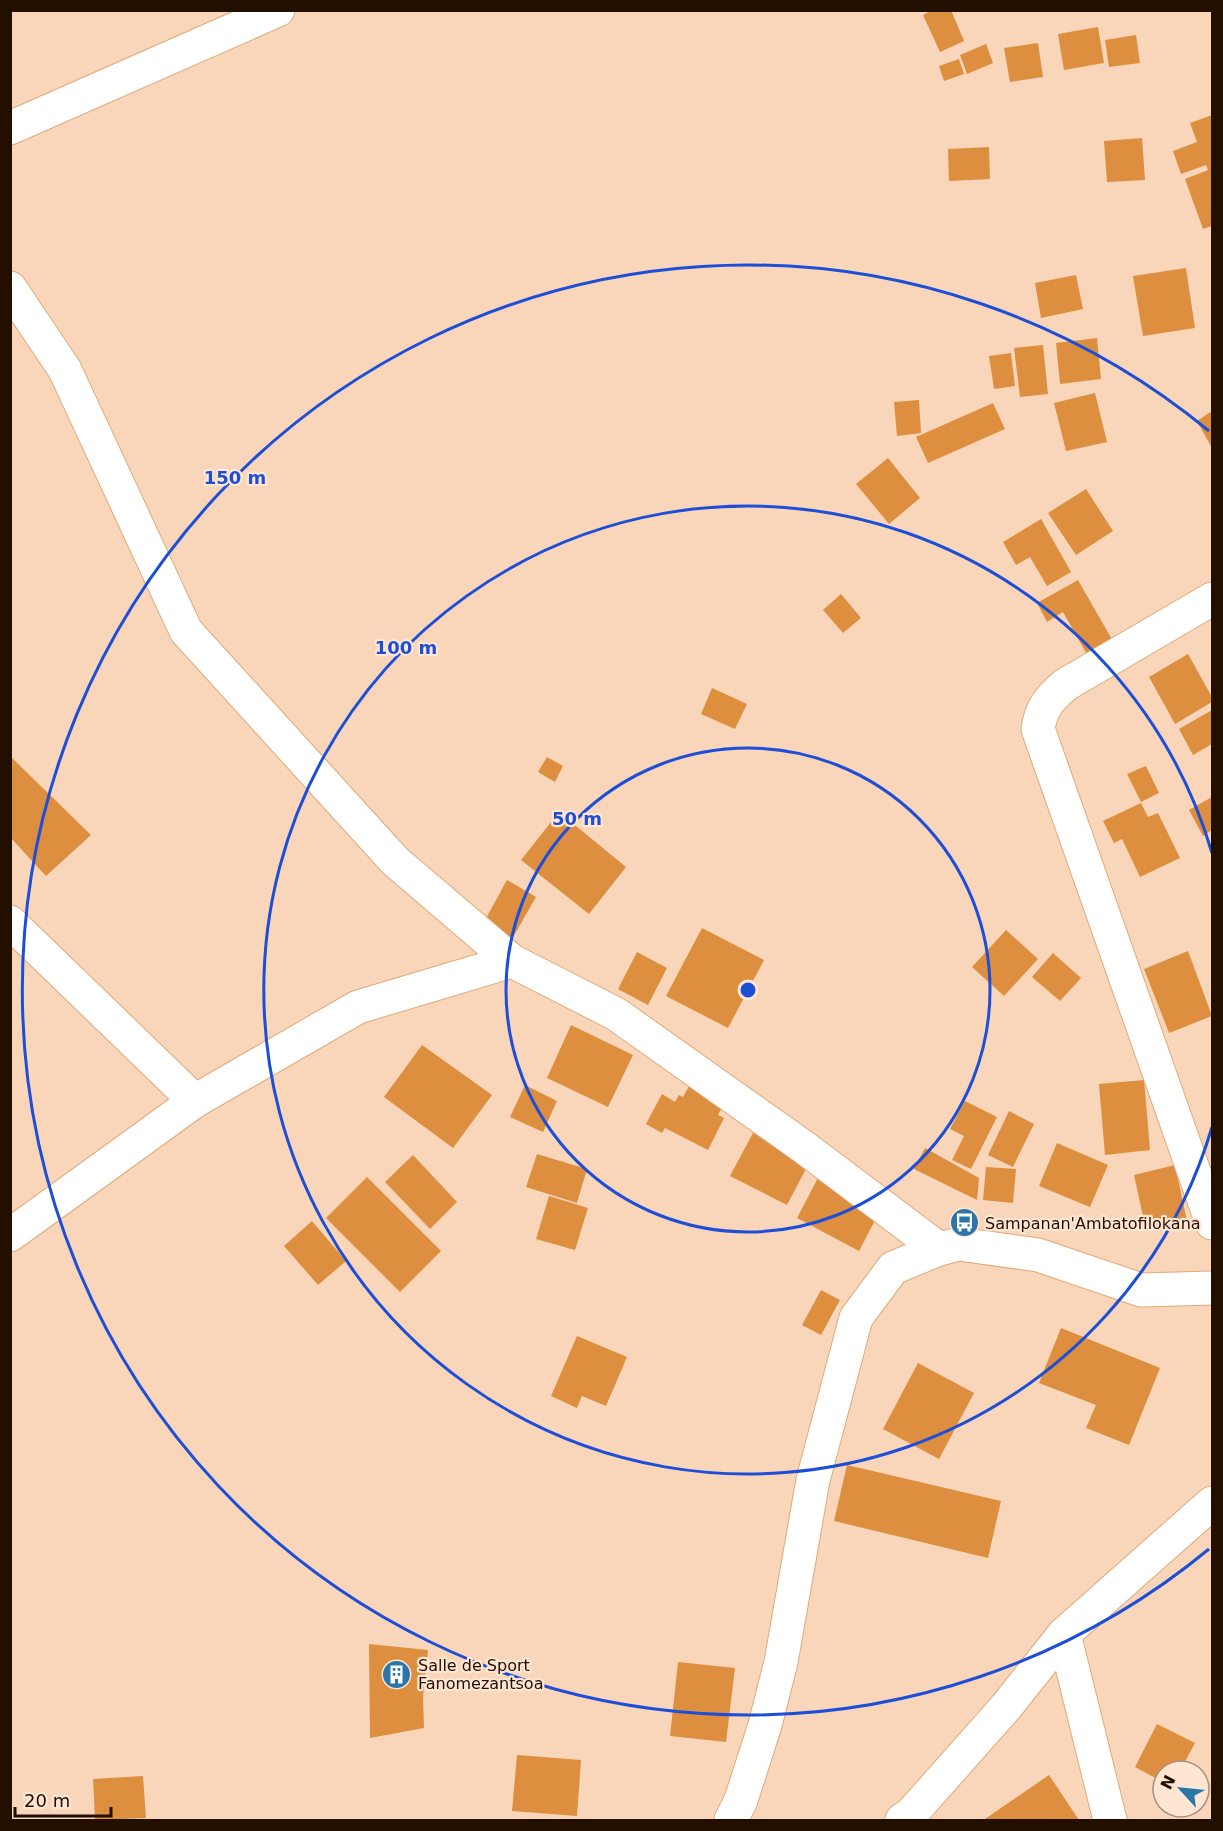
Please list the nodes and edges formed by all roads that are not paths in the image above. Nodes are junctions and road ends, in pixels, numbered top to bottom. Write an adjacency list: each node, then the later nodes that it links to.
1 (278, 10): 2 (street)
2 (10, 128)
3 (10, 288): 6 (street)
4 (1212, 599): 8 (street)
5 (10, 922): 7 (street)
6 (512, 961): 7 (street); 10 (street)
7 (195, 1101): 9 (street)
8 (1212, 1223)
9 (10, 1235)
10 (939, 1249): 11 (street); 15 (street)
11 (1212, 1288)
12 (1212, 1503): 13 (street)
13 (1064, 1634): 14 (street); 16 (street)
14 (909, 1818)
15 (731, 1821)
16 (1110, 1821)

